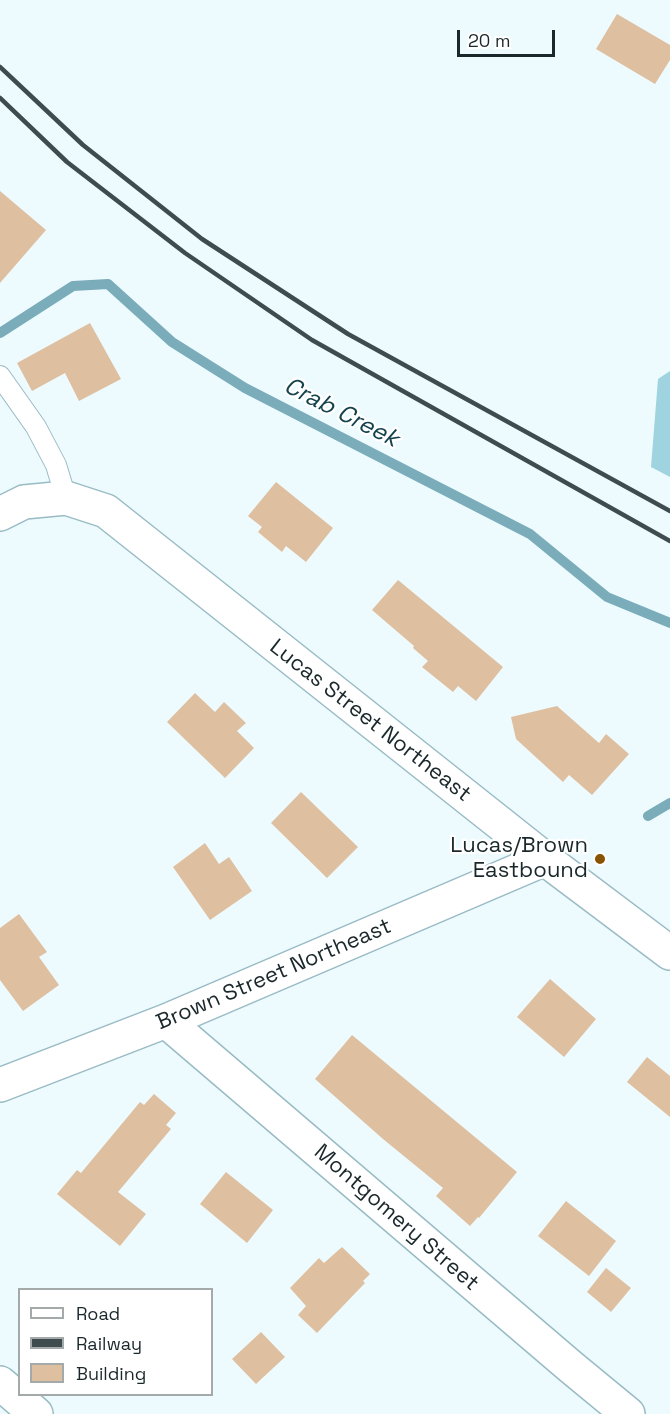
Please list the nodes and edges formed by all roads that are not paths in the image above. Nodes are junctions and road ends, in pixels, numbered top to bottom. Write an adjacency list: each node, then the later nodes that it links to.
1 (0, 376): 2 (lane)
2 (6, 396): 3 (lane)
3 (66, 498): 4 (street); 5 (street, Lucas Street Northeast)
4 (0, 514)
5 (545, 859): 6 (street, Lucas Street Northeast); 7 (street, Brown Street Northeast)
6 (670, 952)
7 (166, 1021): 8 (street, Brown Street Northeast); 11 (street, Montgomery Street)
8 (0, 1084)
9 (0, 1383): 10 (street)
10 (36, 1414)
11 (628, 1414)

